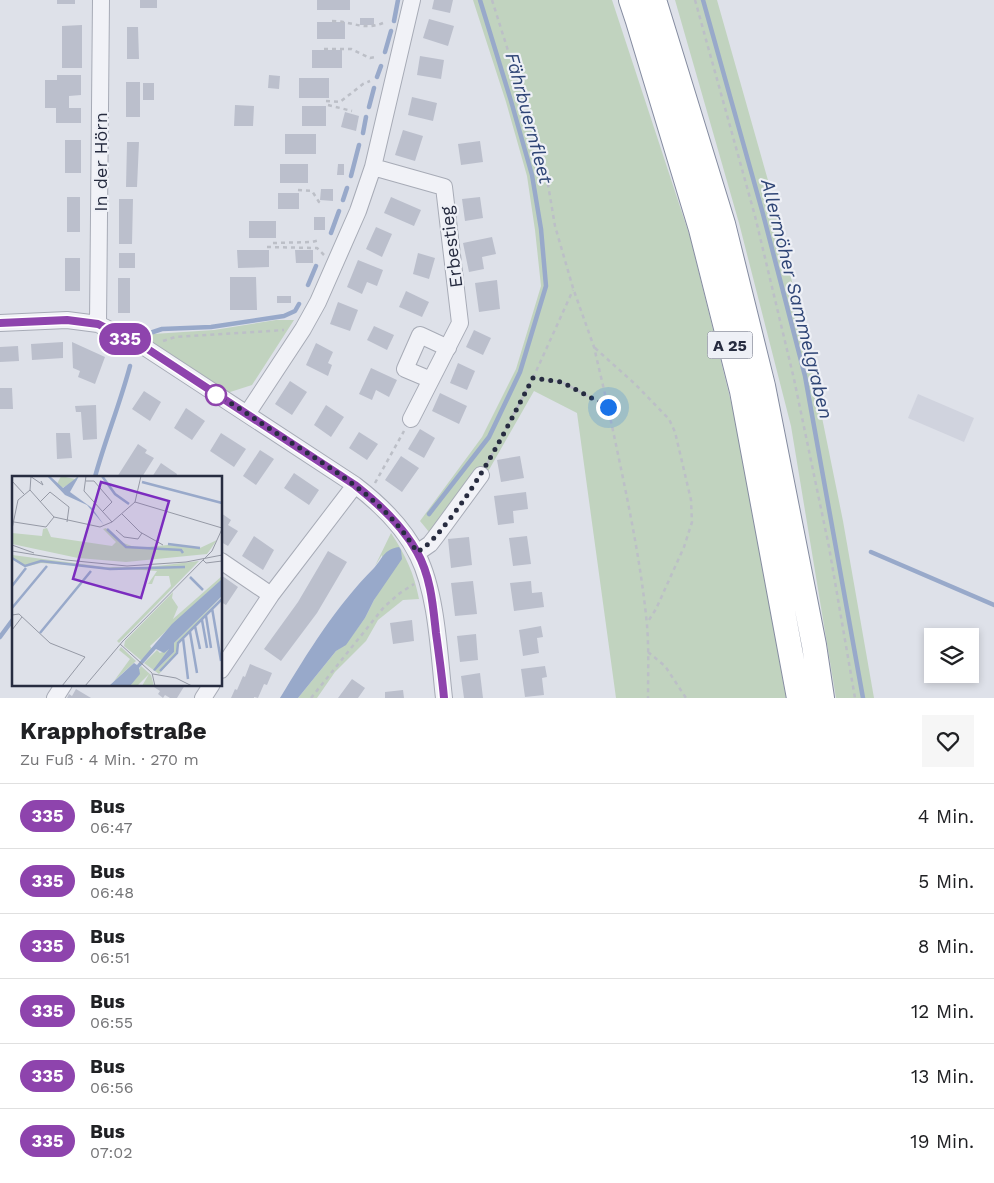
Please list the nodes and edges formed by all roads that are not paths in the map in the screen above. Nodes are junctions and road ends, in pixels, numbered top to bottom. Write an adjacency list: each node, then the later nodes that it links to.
1 (101, 0): 7 (street, In der Hörn)
2 (412, 0): 5 (street)
3 (631, 0): 23 (highway, A 25)
4 (654, 0): 24 (highway, A 25)
5 (373, 167): 8 (street, Erbestieg); 10 (street)
6 (0, 322): 7 (street)
7 (98, 324): 10 (street)
8 (448, 348): 9 (street, Erbestieg); 9 (street)
9 (431, 380): 11 (street, Erbestieg)
10 (247, 414): 13 (street)
11 (411, 419)
12 (481, 475): 14 (street)
13 (362, 490): 14 (street); 16 (street)
14 (417, 552): 22 (street)
15 (222, 562): 16 (street)
16 (272, 595): 17 (street)
17 (222, 669)
18 (63, 686): 20 (street)
19 (211, 686): 21 (street)
20 (56, 698)
21 (203, 698)
22 (444, 698)
23 (799, 698)
24 (822, 698)

